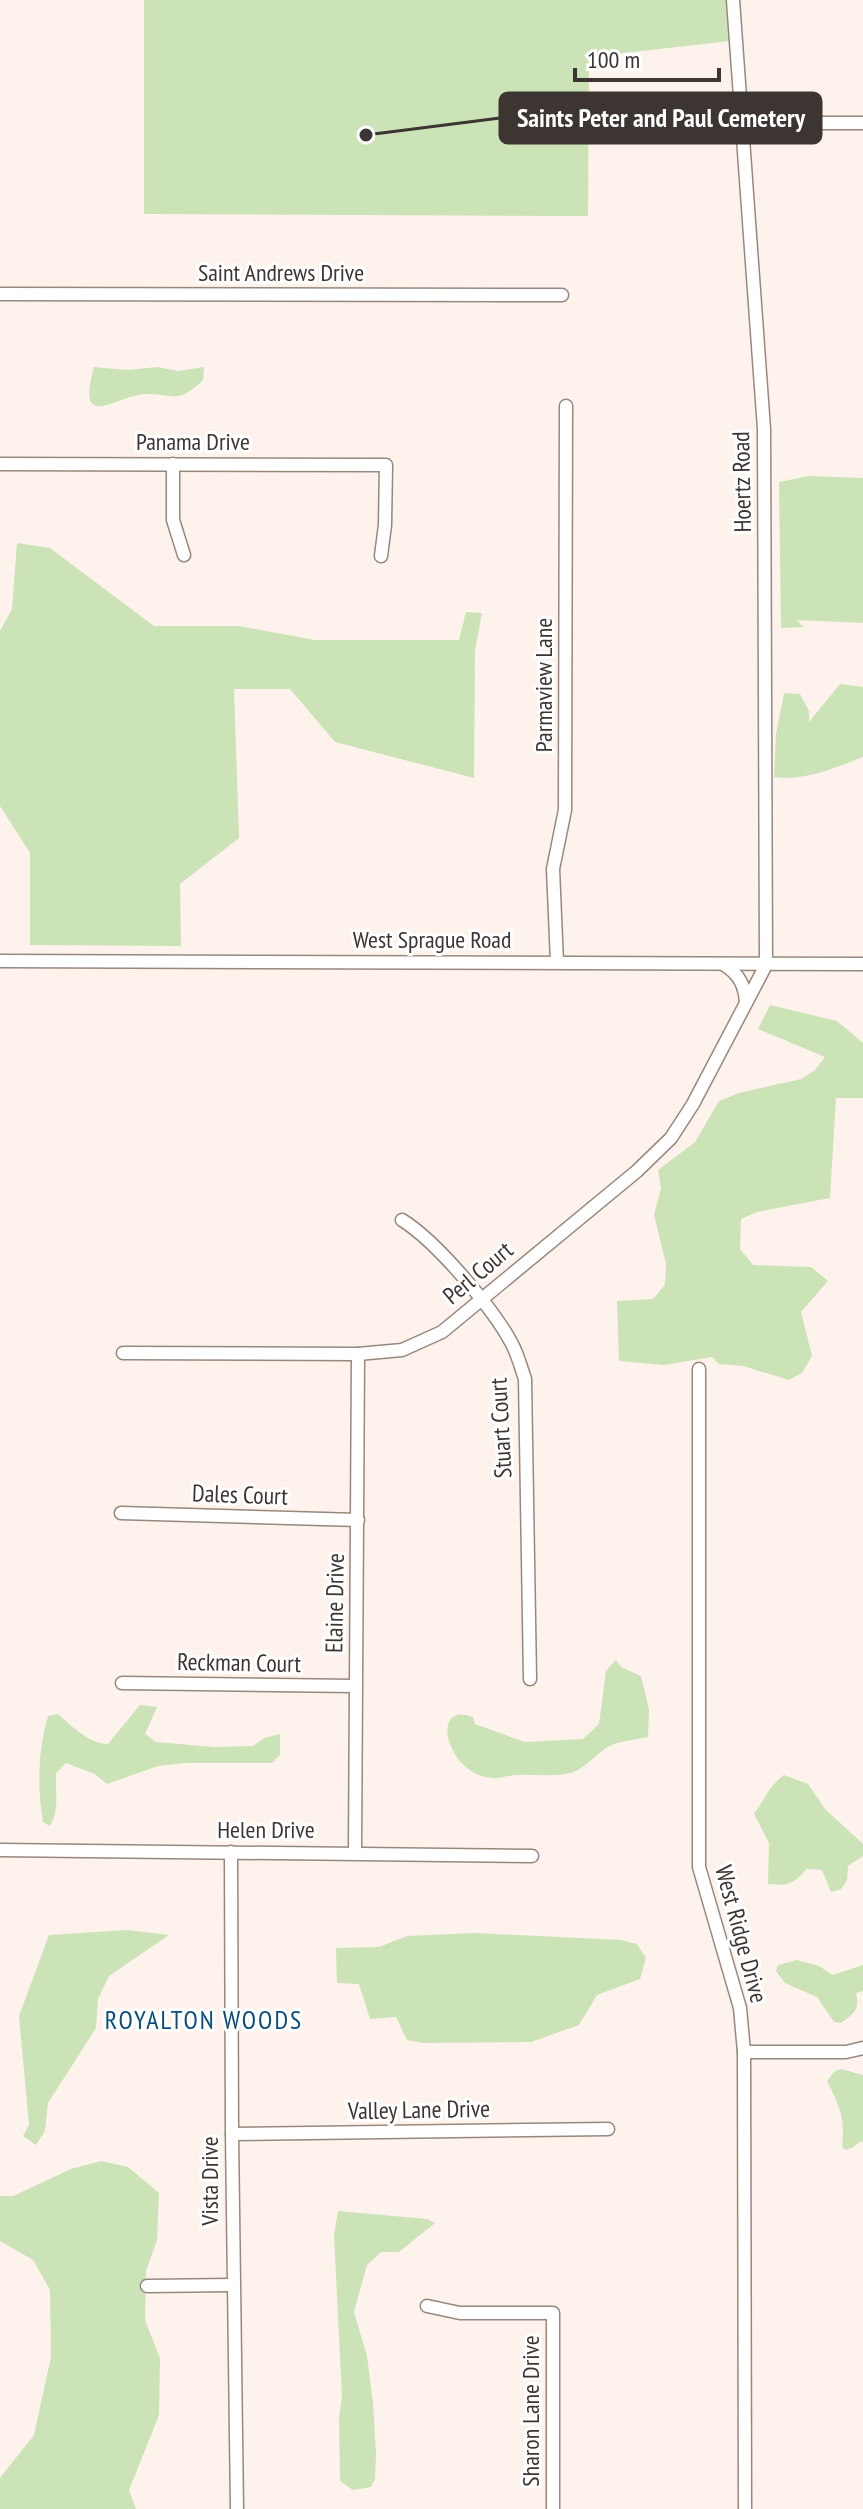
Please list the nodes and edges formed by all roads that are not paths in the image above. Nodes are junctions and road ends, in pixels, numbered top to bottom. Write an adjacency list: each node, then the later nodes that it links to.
1 (733, 0): 2 (street, Hoertz Road)
2 (742, 123): 3 (street); 15 (street, Hoertz Road)
3 (863, 123)
4 (0, 294): 5 (street, Saint Andrews Drive)
5 (562, 295)
6 (566, 406): 12 (street, Parmaview Lane)
7 (0, 464): 8 (street, Panama Drive)
8 (173, 464): 9 (street); 10 (street, Panama Drive)
9 (184, 555)
10 (381, 556)
11 (0, 961): 12 (street, West Sprague Road)
12 (557, 962): 13 (street, West Sprague Road)
13 (723, 964): 15 (street, West Sprague Road); 16 (street)
14 (863, 964): 15 (street, West Sprague Road)
15 (766, 965): 16 (street, Perl Court)
16 (746, 1003): 18 (street, Perl Court)
17 (402, 1220): 18 (street, Stuart Court)
18 (481, 1299): 20 (street, Perl Court); 24 (street, Stuart Court)
19 (123, 1353): 20 (street, Perl Court)
20 (358, 1354): 23 (street, Elaine Drive)
21 (699, 1369): 32 (street, West Ridge Drive)
22 (121, 1513): 23 (street, Dales Court)
23 (358, 1520): 26 (street, Elaine Drive)
24 (530, 1679)
25 (122, 1683): 26 (street, Reckman Court)
26 (355, 1686): 29 (street, Elaine Drive)
27 (0, 1850): 28 (street, Helen Drive)
28 (231, 1852): 29 (street, Helen Drive); 34 (street, Vista Drive)
29 (355, 1852): 30 (street, Helen Drive)
30 (532, 1856)
31 (863, 2048): 32 (street)
32 (744, 2052): 40 (street, West Ridge Drive)
33 (608, 2129): 34 (street, Valley Lane Drive)
34 (232, 2134): 35 (street, Vista Drive)
35 (233, 2285): 36 (street); 38 (street, Vista Drive)
36 (147, 2286)
37 (427, 2306): 39 (street, Sharon Lane Drive)
38 (237, 2509)
39 (553, 2509)
40 (745, 2509)

